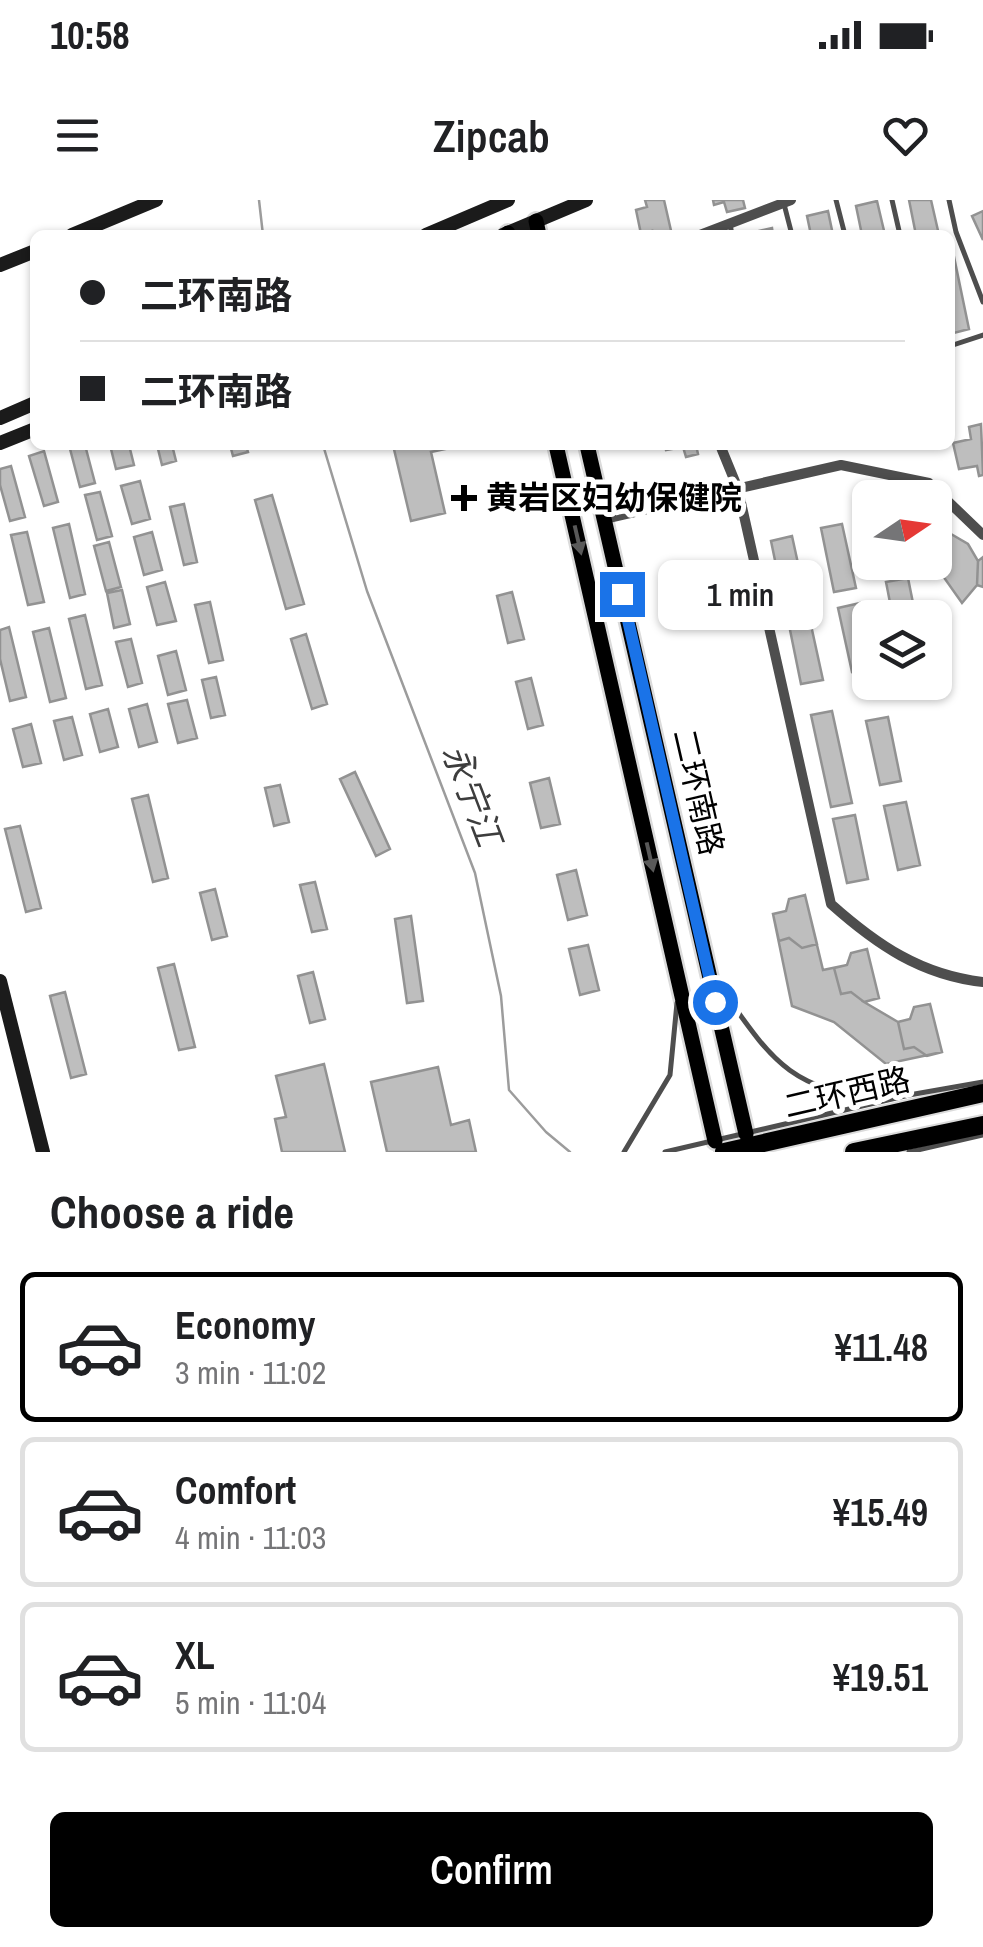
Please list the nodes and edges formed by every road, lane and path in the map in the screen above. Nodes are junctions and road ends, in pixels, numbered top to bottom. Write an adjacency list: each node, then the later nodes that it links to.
1 (156, 200): 10 (street)
2 (508, 200): 11 (street)
3 (586, 200): 8 (street)
4 (836, 200): 13 (lane)
5 (892, 200): 14 (lane)
6 (948, 200): 17 (lane)
7 (788, 201): 9 (street); 12 (lane)
8 (537, 228)
9 (731, 229)
10 (84, 230)
11 (438, 230)
12 (791, 230)
13 (843, 230)
14 (899, 230)
15 (30, 253): 16 (street)
16 (0, 265)
17 (983, 302)
18 (983, 335): 19 (lane)
19 (955, 344)
20 (30, 405): 21 (street)
21 (0, 418)
22 (30, 431): 23 (street)
23 (0, 443)
24 (557, 450): 32 (main road, 二环南路, one-way to 32)
25 (588, 450): 28 (main road, 二环南路)
26 (722, 450): 27 (street)
27 (738, 489): 28 (street); 29 (street); 33 (street)
28 (604, 520): 30 (main road, 二环南路)
29 (983, 535)
30 (708, 970): 36 (lane); 39 (main road, 二环南路)
31 (0, 980): 42 (street)
32 (678, 980): 41 (main road, 二环南路); 43 (lane)
33 (983, 982)
34 (983, 1082): 36 (lane)
35 (983, 1093): 39 (highway, 二环西路)
36 (893, 1099): 39 (lane)
37 (983, 1124): 40 (highway, 二环西路)
38 (983, 1134): 40 (lane)
39 (748, 1144): 41 (highway, 二环西路)
40 (909, 1146): 45 (highway, 二环西路); 46 (lane)
41 (719, 1148): 44 (lane)
42 (42, 1152)
43 (624, 1152)
44 (664, 1152)
45 (854, 1152)
46 (892, 1152)

